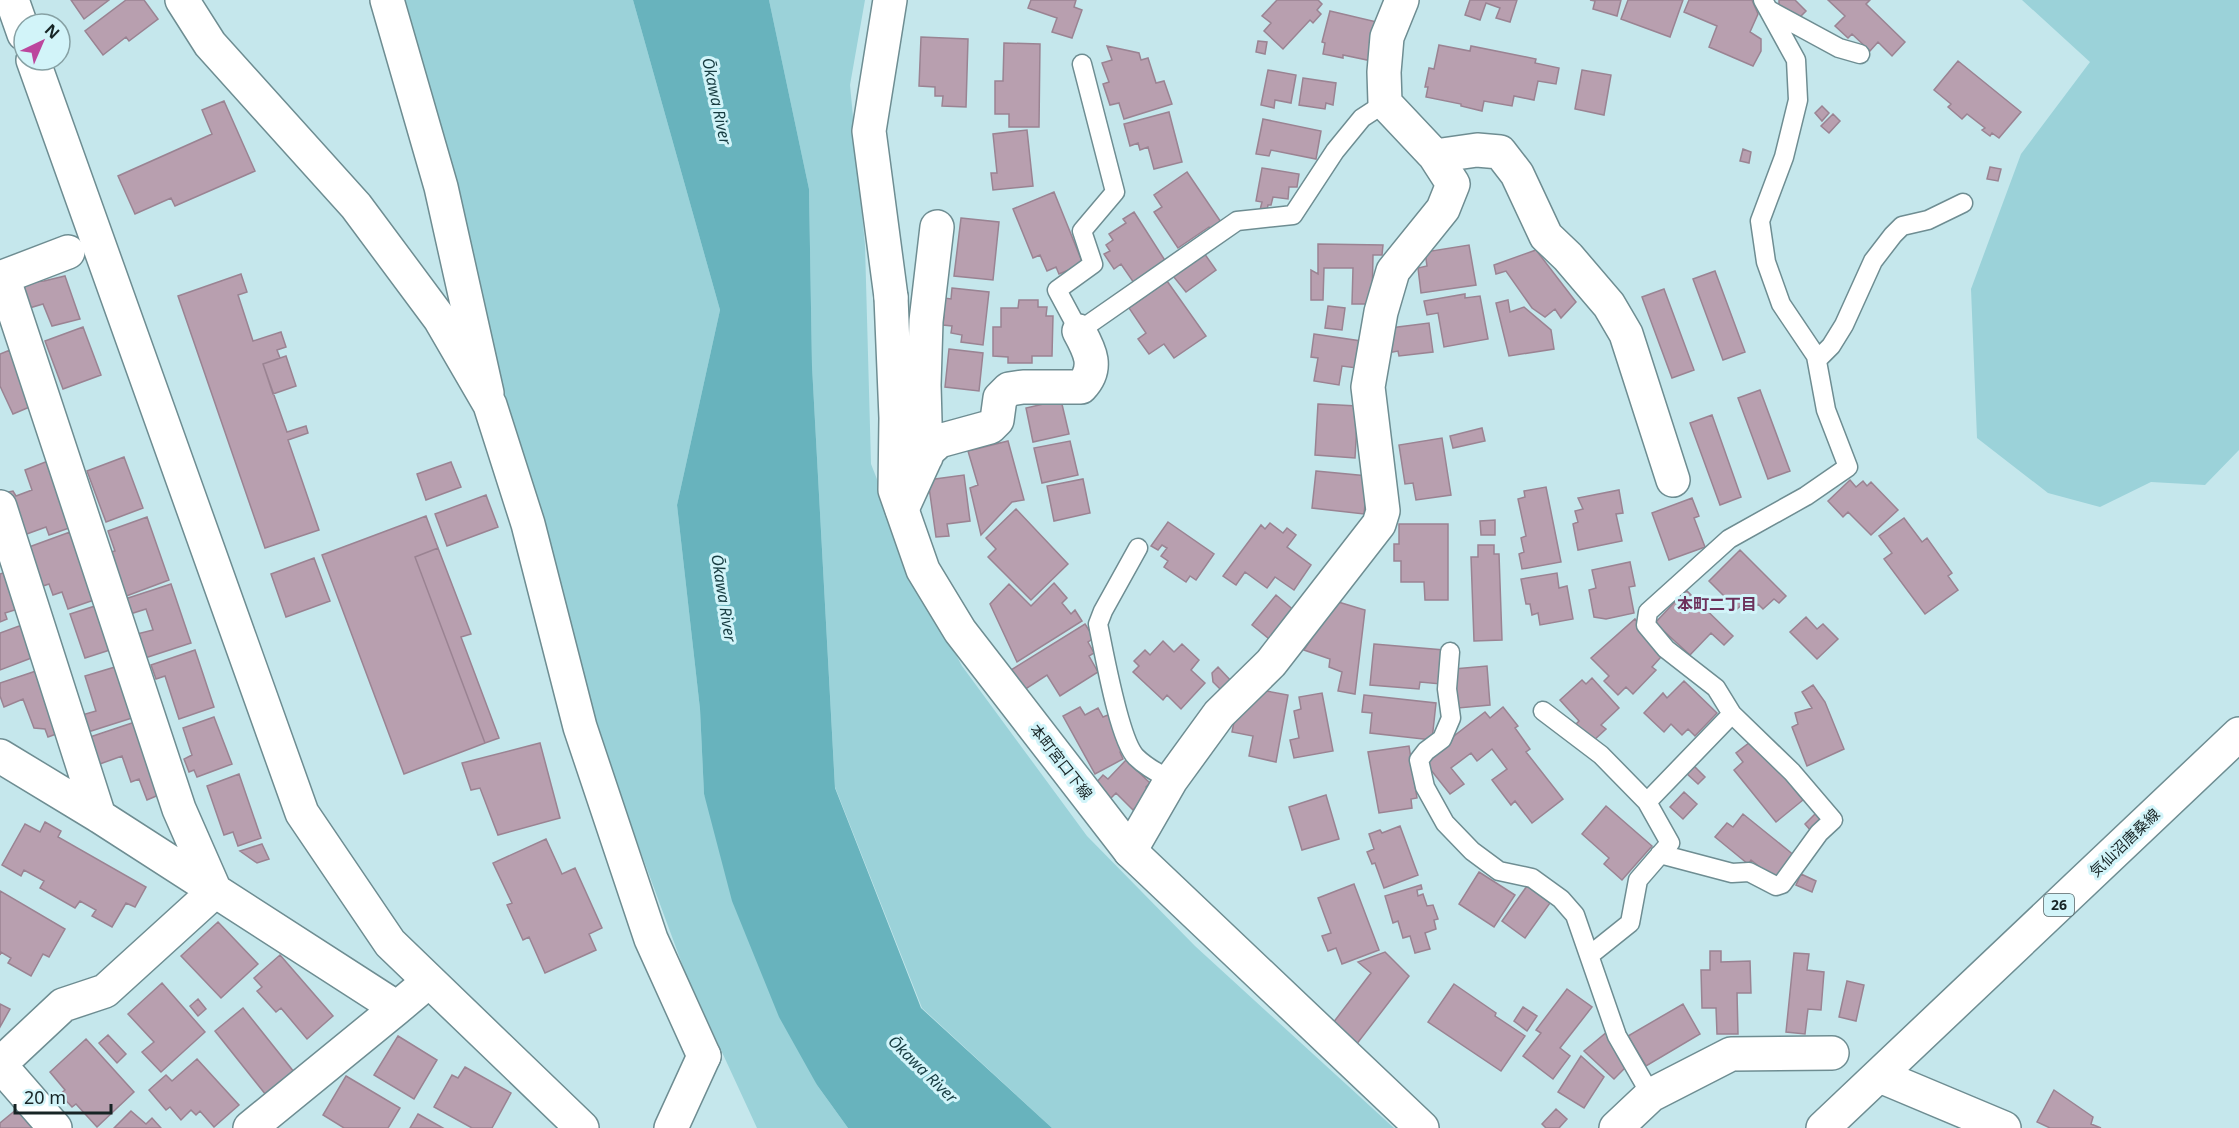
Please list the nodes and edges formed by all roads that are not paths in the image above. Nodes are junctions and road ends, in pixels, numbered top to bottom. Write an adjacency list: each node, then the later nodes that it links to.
1 (182, 0): 17 (street)
2 (387, 0): 17 (street)
3 (890, 0): 21 (street, 本町宮口下線)
4 (1402, 0): 9 (street)
5 (1766, 5): 6 (lane); 16 (lane)
6 (1860, 54)
7 (1082, 64): 15 (lane)
8 (37, 72): 35 (street)
9 (1385, 103): 10 (street); 15 (lane)
10 (1435, 156): 19 (street); 28 (street)
11 (1963, 203): 16 (lane)
12 (937, 227): 18 (street)
13 (68, 252): 14 (street)
14 (1, 277): 33 (street)
15 (1079, 331): 18 (street)
16 (1817, 360): 25 (lane)
17 (490, 405): 44 (street)
18 (926, 457): 21 (street)
19 (1673, 480)
20 (0, 507): 30 (street)
21 (902, 509): 31 (street, 本町宮口下線)
22 (1138, 548): 28 (lane)
23 (1450, 652): 34 (lane)
24 (1543, 711): 29 (lane)
25 (1732, 714): 29 (lane); 32 (lane)
26 (2239, 734): 39 (street, 気仙沼唐桑線 / 26)
27 (0, 756): 30 (street)
28 (1171, 780): 31 (street)
29 (1647, 802): 32 (lane)
30 (99, 816): 33 (street)
31 (1130, 851): 45 (street, 本町宮口下線)
32 (1660, 854): 34 (lane)
33 (216, 891): 36 (street); 38 (street)
34 (1590, 955): 40 (lane)
35 (429, 981): 36 (street); 43 (street)
36 (397, 1008): 42 (street)
37 (1832, 1053): 40 (street)
38 (0, 1064): 41 (street)
39 (1880, 1076): 47 (street, 気仙沼唐桑線 / 26); 48 (street)
40 (1651, 1095): 46 (street)
41 (55, 1128)
42 (250, 1128)
43 (582, 1128)
44 (671, 1128)
45 (1422, 1128)
46 (1616, 1128)
47 (1823, 1128)
48 (2004, 1128)

